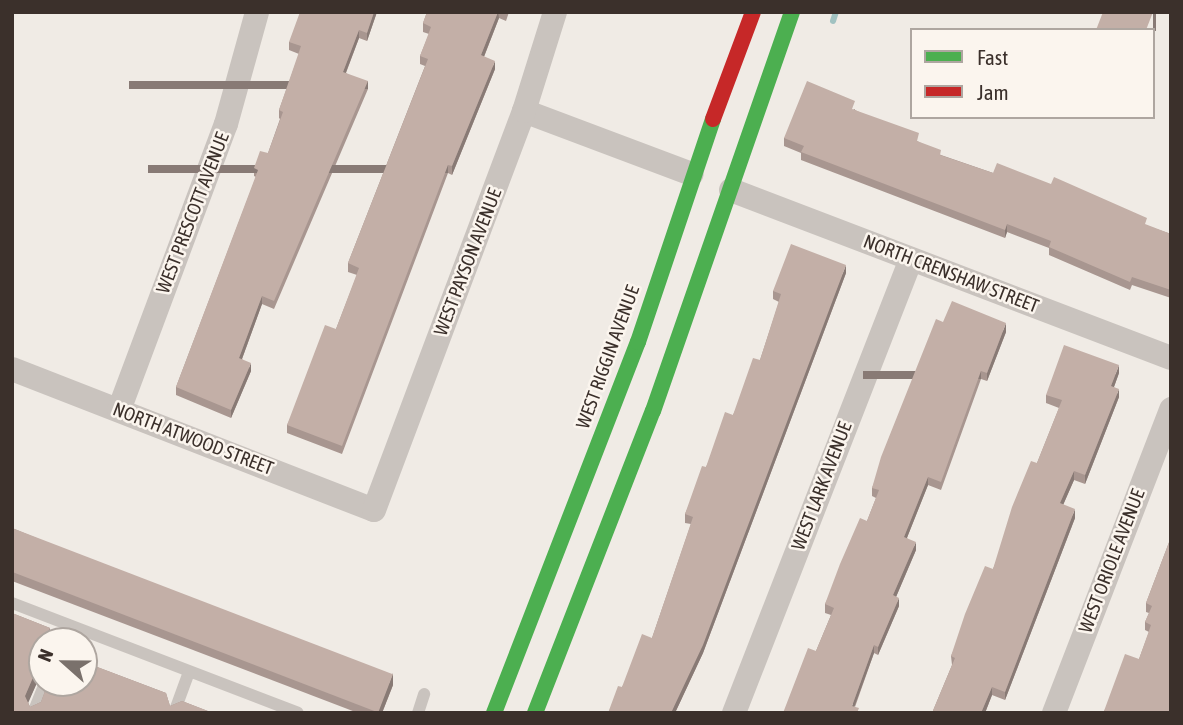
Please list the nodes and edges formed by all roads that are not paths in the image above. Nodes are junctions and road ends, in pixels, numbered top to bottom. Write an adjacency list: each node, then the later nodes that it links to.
1 (257, 12): 15 (street, WEST PRESCOTT AVENUE)
2 (555, 12): 6 (street, WEST PAYSON AVENUE)
3 (753, 12): 7 (main road, WEST RIGGIN AVENUE)
4 (769, 12): 8 (main road)
5 (792, 12): 8 (main road)
6 (524, 111): 7 (street); 19 (street, WEST PAYSON AVENUE)
7 (692, 174): 9 (main road); 27 (main road, WEST RIGGIN AVENUE)
8 (731, 190): 10 (street, NORTH CRENSHAW STREET); 18 (main road)
9 (696, 226)
10 (911, 259): 13 (street, NORTH CRENSHAW STREET); 29 (street, WEST LARK AVENUE)
11 (662, 328): 12 (main road)
12 (653, 353)
13 (1171, 358)
14 (12, 369): 15 (street, NORTH ATWOOD STREET)
15 (119, 410): 19 (street, NORTH ATWOOD STREET)
16 (1171, 410): 30 (street, WEST ORIOLE AVENUE)
17 (631, 418): 18 (main road)
18 (626, 479): 28 (main road)
19 (374, 510)
20 (12, 603): 21 (lane)
21 (68, 625): 22 (lane)
22 (189, 672): 24 (lane); 25 (lane)
23 (424, 694): 26 (lane)
24 (174, 713)
25 (298, 713)
26 (418, 713)
27 (494, 713)
28 (535, 713)
29 (734, 713)
30 (1054, 713)

